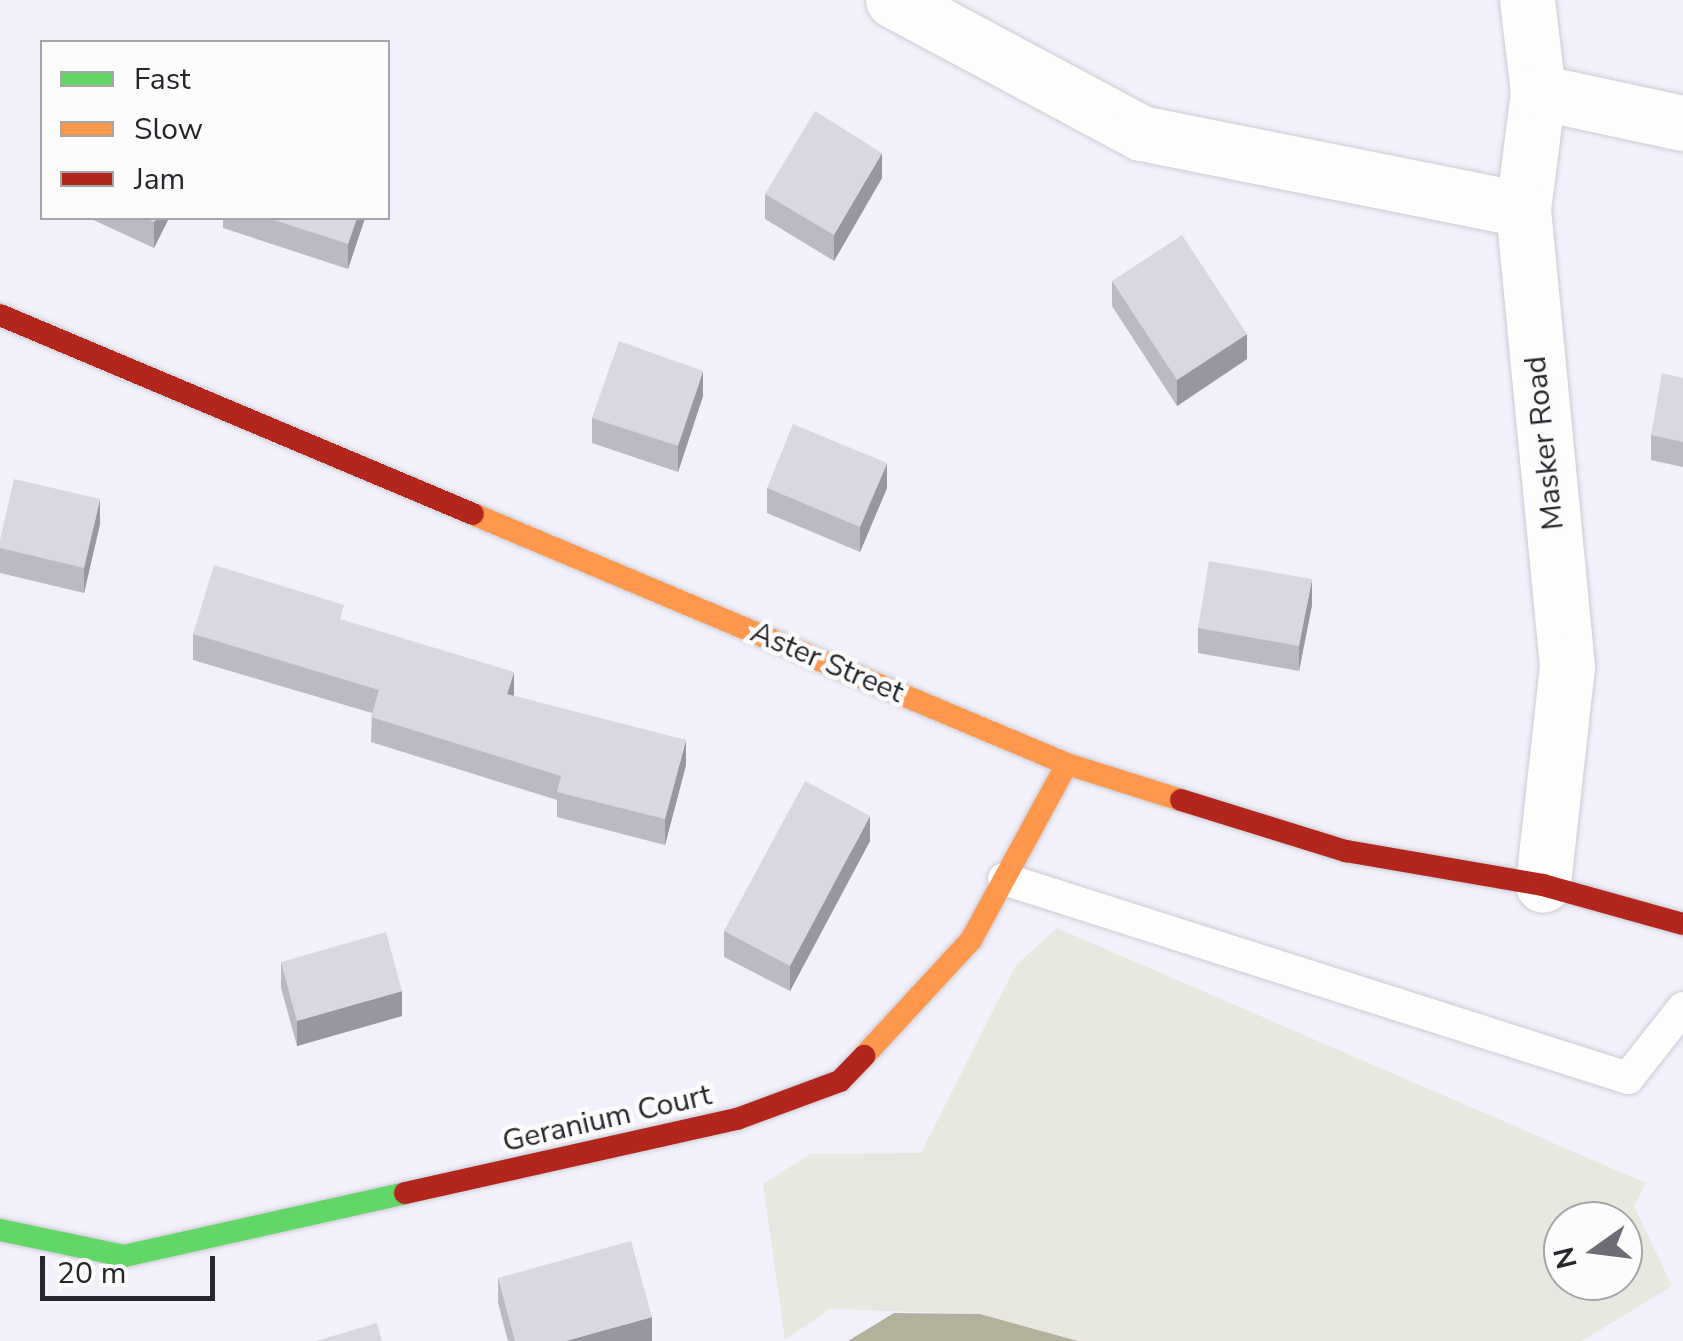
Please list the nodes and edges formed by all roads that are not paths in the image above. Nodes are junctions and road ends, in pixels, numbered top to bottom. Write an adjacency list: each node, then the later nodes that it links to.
1 (893, 0): 5 (street)
2 (1527, 0): 3 (street, Masker Road)
3 (1538, 92): 4 (street); 5 (street, Masker Road)
4 (1683, 124)
5 (1523, 210): 9 (street, Masker Road)
6 (0, 315): 7 (street, Aster Street)
7 (1067, 764): 8 (street, Geranium Court); 9 (street, Aster Street)
8 (1004, 880): 11 (lane); 12 (street, Geranium Court)
9 (1544, 886): 10 (street, Aster Street)
10 (1683, 924)
11 (1683, 1008)
12 (0, 1230)

